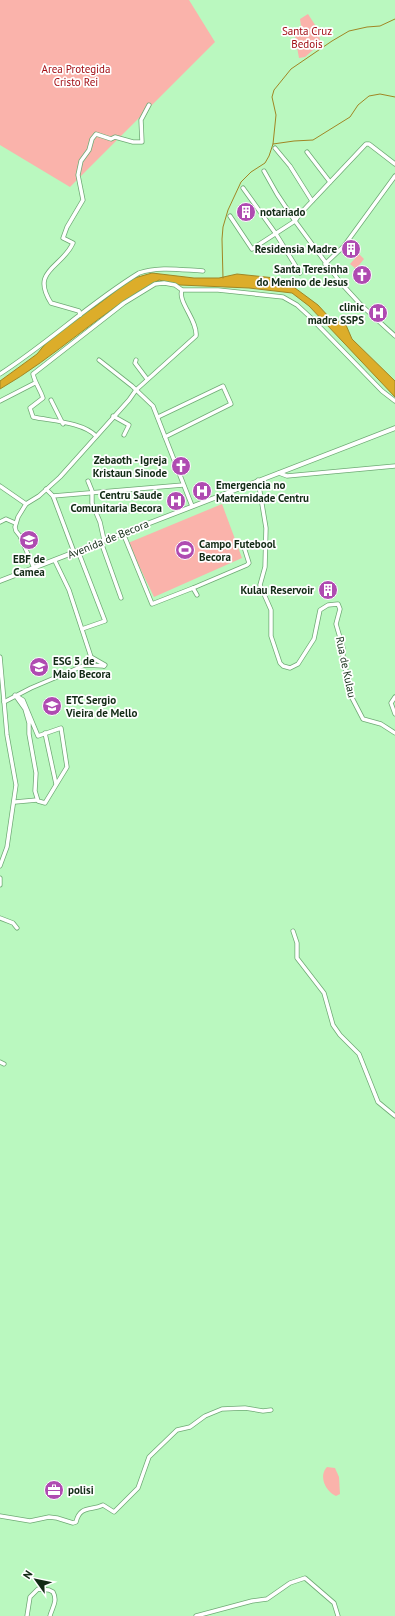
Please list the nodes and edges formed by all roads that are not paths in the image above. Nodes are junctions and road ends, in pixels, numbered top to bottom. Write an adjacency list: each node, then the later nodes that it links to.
1 (149, 105): 17 (street)
2 (275, 148): 9 (street)
3 (308, 152): 7 (street)
4 (395, 164): 7 (street)
5 (264, 171): 11 (street)
6 (395, 176): 13 (street)
7 (330, 182): 9 (street)
8 (242, 188): 12 (street)
9 (312, 200): 11 (street)
10 (230, 216): 12 (street)
11 (295, 221): 12 (street); 13 (street)
12 (276, 234): 15 (street)
13 (325, 264): 18 (street)
14 (203, 271): 17 (street)
15 (300, 274)
16 (182, 290): 22 (street); 23 (street); 27 (street)
17 (80, 315): 21 (street)
18 (395, 336)
19 (99, 360): 24 (street)
20 (136, 360): 22 (street)
21 (0, 374)
22 (147, 379): 24 (street)
23 (35, 383): 26 (street); 30 (street)
24 (136, 390): 28 (street); 29 (street)
25 (51, 400): 30 (street)
26 (0, 401)
27 (395, 401)
28 (113, 416): 32 (street); 33 (street)
29 (158, 417): 34 (street); 34 (street)
30 (63, 424): 33 (street)
31 (395, 428): 36 (main road, Avenida de Becora)
32 (124, 435)
33 (96, 436): 41 (street)
34 (165, 437): 39 (street)
35 (395, 466): 36 (street)
36 (279, 473): 37 (main road, Avenida de Becora)
37 (258, 480): 45 (main road, Avenida de Becora); 65 (street, Rua de Kulau)
38 (88, 481): 42 (street)
39 (183, 485): 42 (street); 45 (street)
40 (0, 486): 44 (street)
41 (46, 489): 43 (street); 44 (street)
42 (93, 493): 43 (street); 49 (street)
43 (53, 496): 51 (street)
44 (26, 504): 47 (street)
45 (192, 506): 48 (main road, Avenida de Becora)
46 (0, 522): 47 (street)
47 (15, 523): 53 (street)
48 (123, 533): 49 (main road, Avenida de Becora); 55 (street)
49 (103, 541): 51 (main road, Avenida de Becora); 57 (street)
50 (244, 547): 55 (street)
51 (76, 551): 52 (main road, Avenida de Becora); 58 (street)
52 (55, 561): 53 (main road, Avenida de Becora); 58 (street)
53 (34, 568): 54 (main road, Avenida de Becora)
54 (0, 581)
55 (193, 588): 56 (street)
56 (197, 595)
57 (121, 598)
58 (82, 629): 60 (street)
59 (0, 657): 62 (street)
60 (15, 695): 62 (street); 64 (street); 67 (street)
61 (395, 697): 63 (street)
62 (4, 702): 68 (street)
63 (395, 714)
64 (45, 733): 66 (street); 66 (street)
65 (395, 733)
66 (56, 784): 67 (street)
67 (37, 800): 67 (street)
68 (0, 866)
69 (0, 878): 70 (street)
70 (0, 885)
71 (0, 918): 72 (street)
72 (17, 928)
73 (293, 931): 74 (street)
74 (395, 1116)
75 (271, 1410): 76 (street)
76 (0, 1516)
77 (27, 1616): 78 (street)
78 (50, 1616)
79 (196, 1616): 80 (street)
80 (338, 1616)

